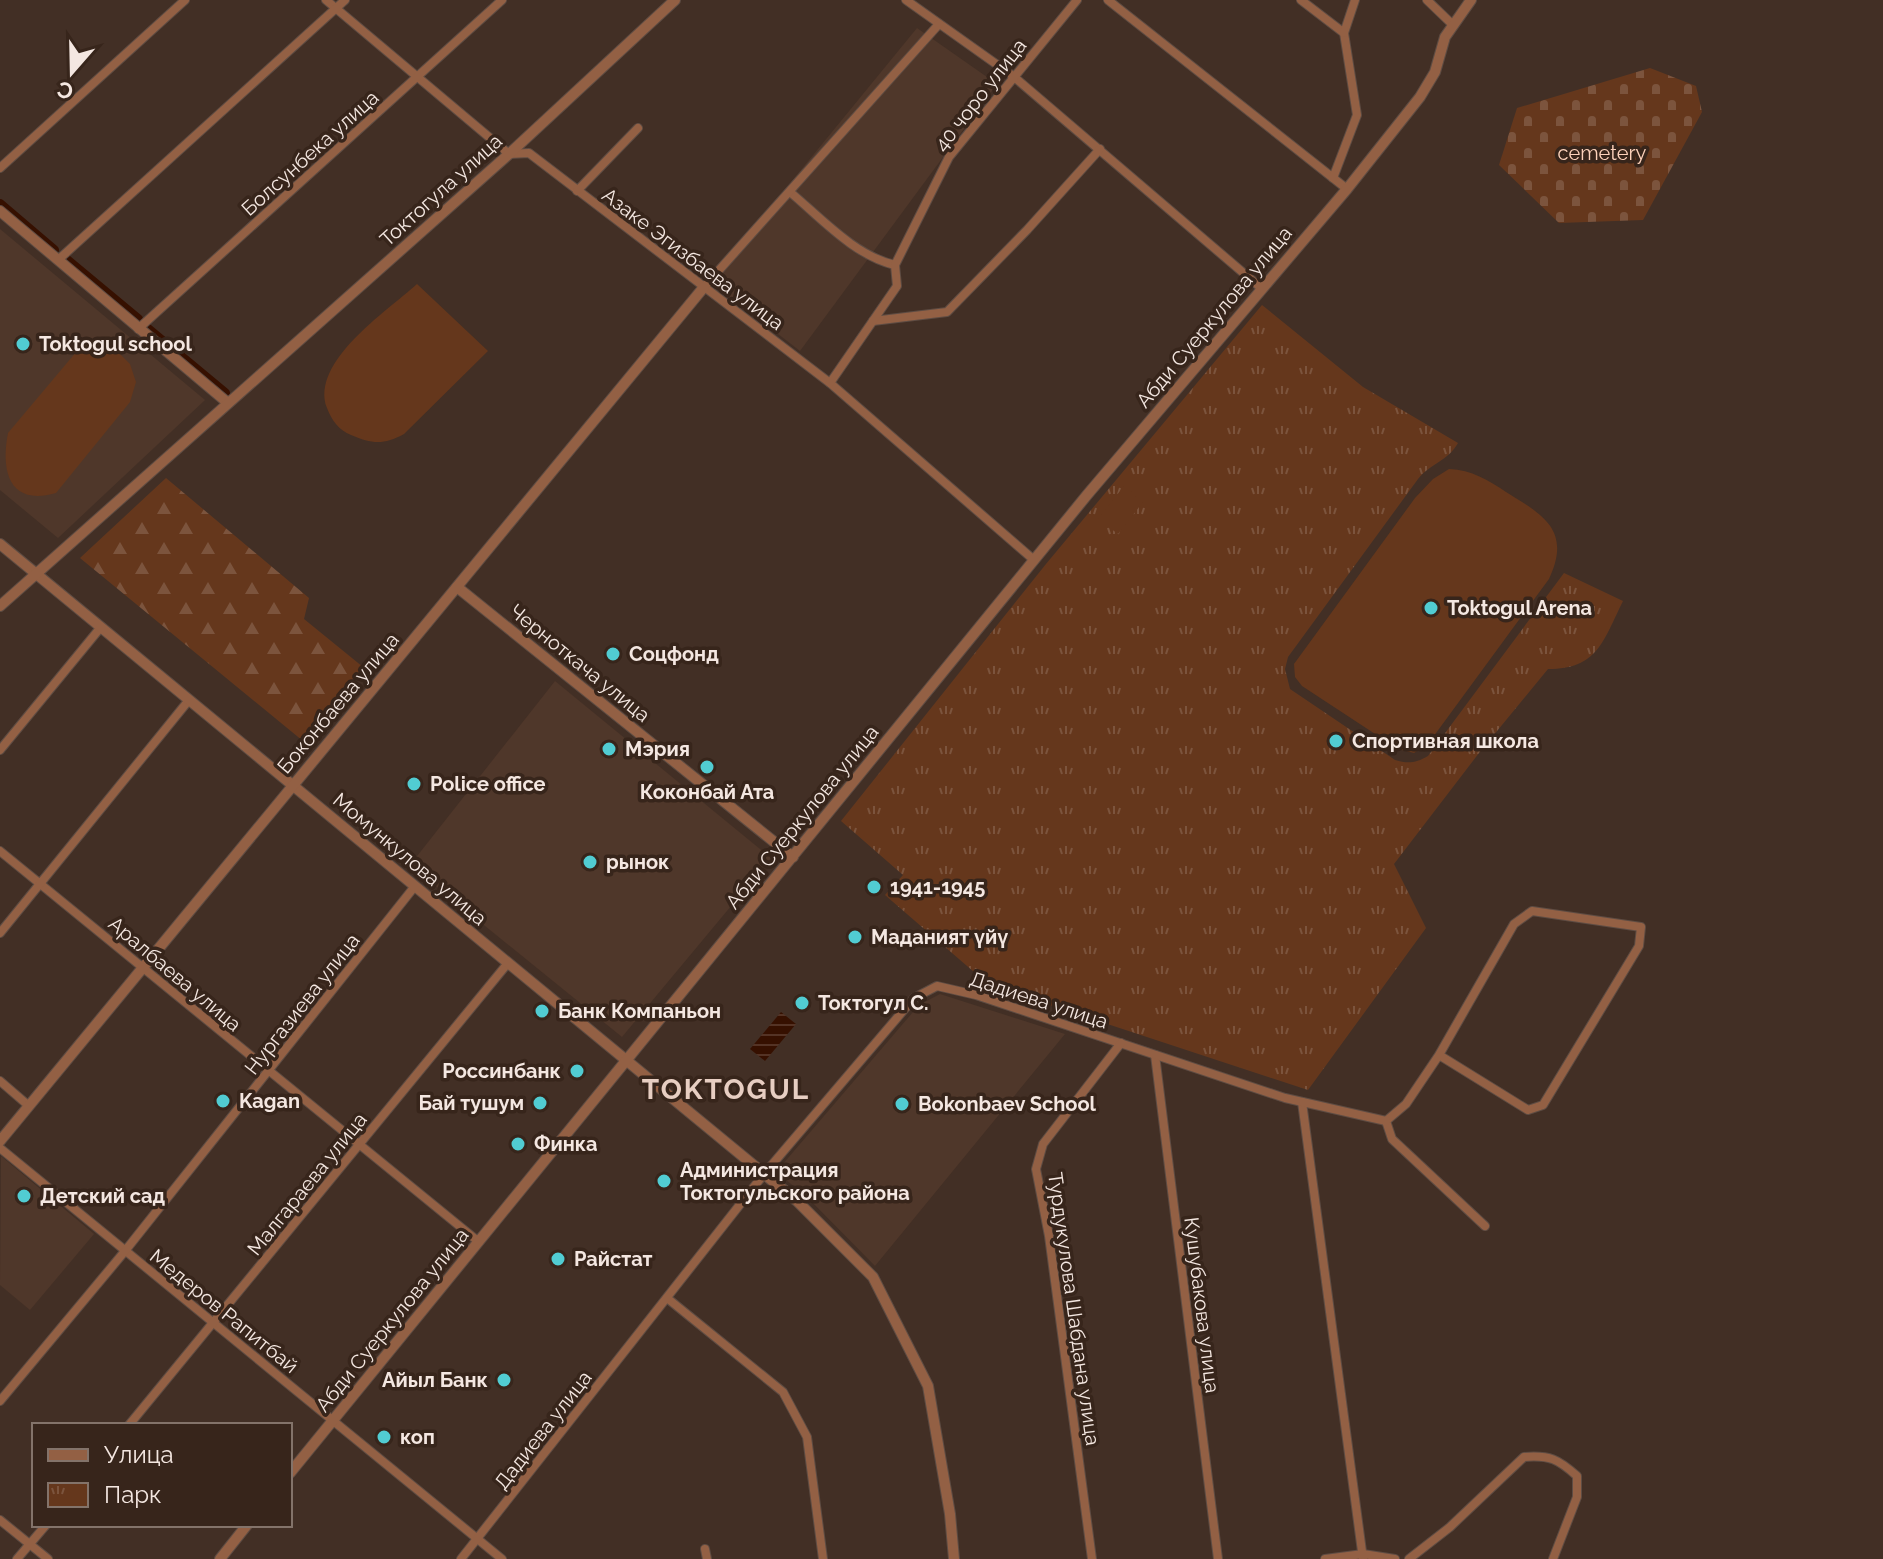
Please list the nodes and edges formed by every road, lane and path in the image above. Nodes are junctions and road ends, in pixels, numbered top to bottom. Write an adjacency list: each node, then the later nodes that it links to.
1 (185, 0): 23 (street)
2 (326, 0): 14 (street, Азаке Эгизбаева улица)
3 (345, 0): 14 (street)
4 (502, 0): 19 (street, Болсунбека улица)
5 (675, 0): 22 (street, Токтогула улица)
6 (906, 0): 16 (street)
7 (1077, 0): 18 (street, 40 чоро улица)
8 (1108, 0): 24 (street)
9 (1301, 0): 17 (street)
10 (1355, 0): 17 (street)
11 (1427, 0): 15 (street)
12 (1463, 0): 15 (street)
13 (1471, 0): 15 (street, Абди Суеркулова улица)
14 (336, 8): 19 (street, Азаке Эгизбаева улица); 29 (street)
15 (1456, 22): 25 (street, Абди Суеркулова улица)
16 (939, 24): 18 (street); 27 (street)
17 (1344, 33): 24 (street)
18 (1013, 76): 21 (street); 30 (street, 40 чоро улица)
19 (418, 77): 22 (street, Азаке Эгизбаева улица); 34 (street, Болсунбека улица)
20 (638, 128): 26 (street)
21 (1100, 149): 32 (street); 33 (street)
22 (509, 154): 26 (street, Азаке Эгизбаева улица); 36 (street, Токтогула улица)
23 (0, 168)
24 (1333, 178): 25 (street)
25 (1347, 189): 32 (street, Абди Суеркулова улица)
26 (577, 191): 31 (street, Азаке Эгизбаева улица)
27 (790, 192): 30 (street); 31 (street)
28 (0, 211): 29 (street)
29 (58, 260): 34 (street)
30 (895, 265): 33 (street, 40 чоро улица)
31 (704, 287): 35 (street, Азаке Эгизбаева улица); 40 (street, Боконбаева улица)
32 (1261, 288): 38 (street, Абди Суеркулова улица)
33 (873, 321): 35 (street, 40 чоро улица)
34 (138, 329): 36 (street)
35 (830, 383): 38 (street, Азаке Эгизбаева улица)
36 (228, 403): 39 (street, Токтогула улица)
37 (0, 544): 39 (street, Момункулова улица)
38 (1034, 560): 47 (street, Абди Суеркулова улица)
39 (36, 574): 41 (street, Токтогула улица); 42 (street, Момункулова улица)
40 (457, 587): 45 (street, Боконбаева улица); 47 (street, Черноткача улица)
41 (0, 606)
42 (101, 627): 43 (street, Момункулова улица); 44 (street)
43 (189, 700): 45 (street, Момункулова улица); 48 (street)
44 (0, 750)
45 (293, 786): 49 (street, Момункулова улица); 52 (street, Боконбаева улица)
46 (0, 851): 48 (street, Аралбаева улица)
47 (793, 857): 56 (street, Абди Суеркулова улица)
48 (40, 883): 50 (street); 52 (street, Аралбаева улица)
49 (415, 886): 51 (street, Момункулова улица); 57 (street, Нургазиева улица)
50 (0, 933)
51 (508, 963): 56 (street, Момункулова улица); 63 (street, Малгараева улица)
52 (143, 968): 57 (street, Аралбаева улица); 60 (street, Боконбаева улица)
53 (1121, 1043): 54 (street, Дадиева улица); 65 (street, Дадиева улица); 90 (street, Турдукулова Шабдана улица)
54 (1155, 1055): 59 (street, Дадиева улица); 91 (street, Кушубакова улица)
55 (1439, 1055): 55 (street); 61 (street)
56 (627, 1061): 65 (street, Момункулова улица); 67 (street, Абди Суеркулова улица)
57 (268, 1072): 63 (street, Аралбаева улица); 68 (street, Нургазиева улица)
58 (0, 1081): 60 (street)
59 (1302, 1102): 61 (street, Дадиева улица); 81 (street)
60 (29, 1106): 62 (street, Боконбаева улица)
61 (1386, 1121): 66 (street)
62 (0, 1141)
63 (359, 1145): 67 (street, Аралбаева улица); 70 (street, Малгараева улица)
64 (0, 1148): 68 (street, Медеров Рапитбай)
65 (764, 1174): 69 (street, Дадиева улица); 89 (street, Момункулова улица)
66 (1485, 1226)
67 (479, 1242): 72 (street, Абди Суеркулова улица)
68 (125, 1251): 70 (street, Медеров Рапитбай); 71 (street, Нургазиева улица)
69 (667, 1298): 78 (street, Дадиева улица); 88 (street)
70 (215, 1324): 72 (street, Медеров Рапитбай); 73 (street, Малгараева улица)
71 (0, 1401)
72 (333, 1420): 74 (street, Абди Суеркулова улица); 78 (street, Медеров Рапитбай)
73 (131, 1423)
74 (292, 1471)
75 (0, 1520): 79 (street)
76 (44, 1527): 79 (street)
77 (245, 1527): 84 (street)
78 (478, 1539): 85 (street, Дадиева улица); 86 (street, Медеров Рапитбай)
79 (30, 1544): 82 (street); 83 (street)
80 (705, 1549): 87 (street)
81 (1363, 1557): 92 (street); 93 (street)
82 (17, 1559)
83 (48, 1559)
84 (220, 1559)
85 (461, 1559)
86 (502, 1559)
87 (707, 1559)
88 (823, 1559)
89 (954, 1559)
90 (1092, 1559)
91 (1218, 1559)
92 (1325, 1559)
93 (1395, 1559)
94 (1409, 1559): 95 (street)
95 (1553, 1559)

